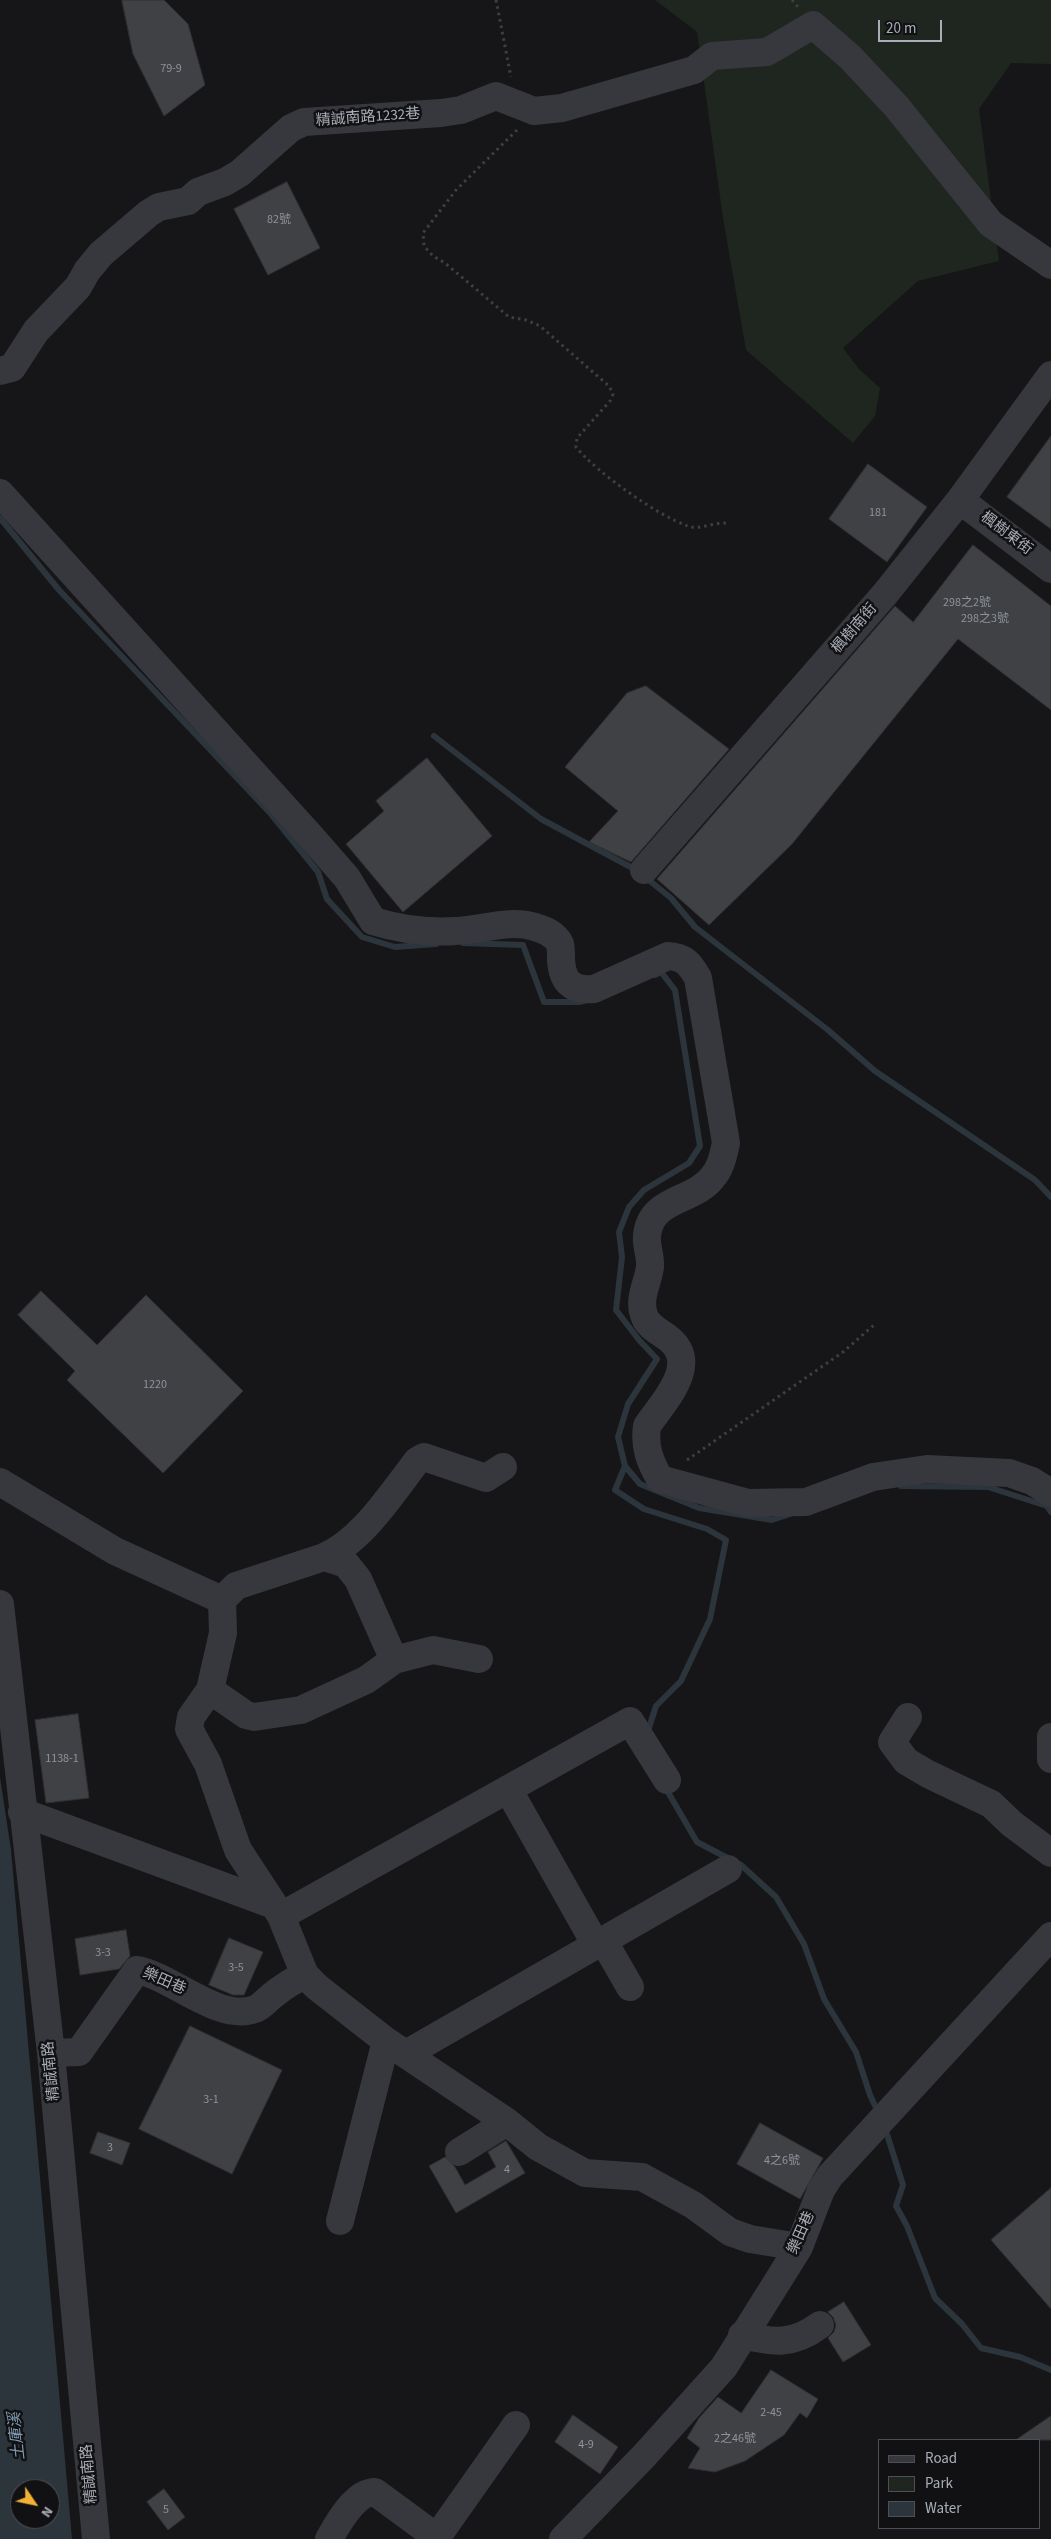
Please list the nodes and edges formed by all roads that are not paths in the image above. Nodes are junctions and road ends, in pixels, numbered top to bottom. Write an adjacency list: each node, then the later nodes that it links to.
1 (1051, 265): 2 (street, 精誠南路1232巷)
2 (0, 371)
3 (1051, 375): 5 (street, 楓樹南街)
4 (0, 493): 10 (street)
5 (960, 500): 6 (street, 楓樹東街); 7 (street, 楓樹南街)
6 (1051, 569)
7 (644, 870)
8 (503, 1467): 11 (street)
9 (0, 1482): 12 (street)
10 (1051, 1493)
11 (324, 1557): 12 (street); 15 (street)
12 (222, 1600): 16 (street)
13 (0, 1613): 22 (street, 精誠南路)
14 (479, 1659): 15 (street)
15 (394, 1660): 16 (street)
16 (210, 1690): 25 (street)
17 (908, 1718): 23 (street)
18 (1051, 1737): 19 (street)
19 (1051, 1759)
20 (667, 1780): 21 (street)
21 (508, 1789): 25 (street); 27 (street)
22 (22, 1812): 25 (street); 31 (street, 精誠南路)
23 (1051, 1853)
24 (728, 1869): 27 (street)
25 (278, 1910): 28 (street)
26 (1051, 1936): 35 (street, 樂田巷)
27 (600, 1942): 29 (street); 30 (street)
28 (305, 1975): 30 (street); 31 (street, 樂田巷)
29 (630, 1987)
30 (396, 2048): 32 (street); 34 (street)
31 (51, 2053): 40 (street, 精誠南路)
32 (507, 2122): 33 (street); 35 (street)
33 (459, 2152)
34 (340, 2221)
35 (799, 2247): 37 (street, 樂田巷)
36 (820, 2325): 37 (street)
37 (742, 2335): 42 (street, 樂田巷)
38 (516, 2425): 39 (street)
39 (438, 2538): 41 (street)
40 (96, 2539)
41 (329, 2539)
42 (563, 2539)

